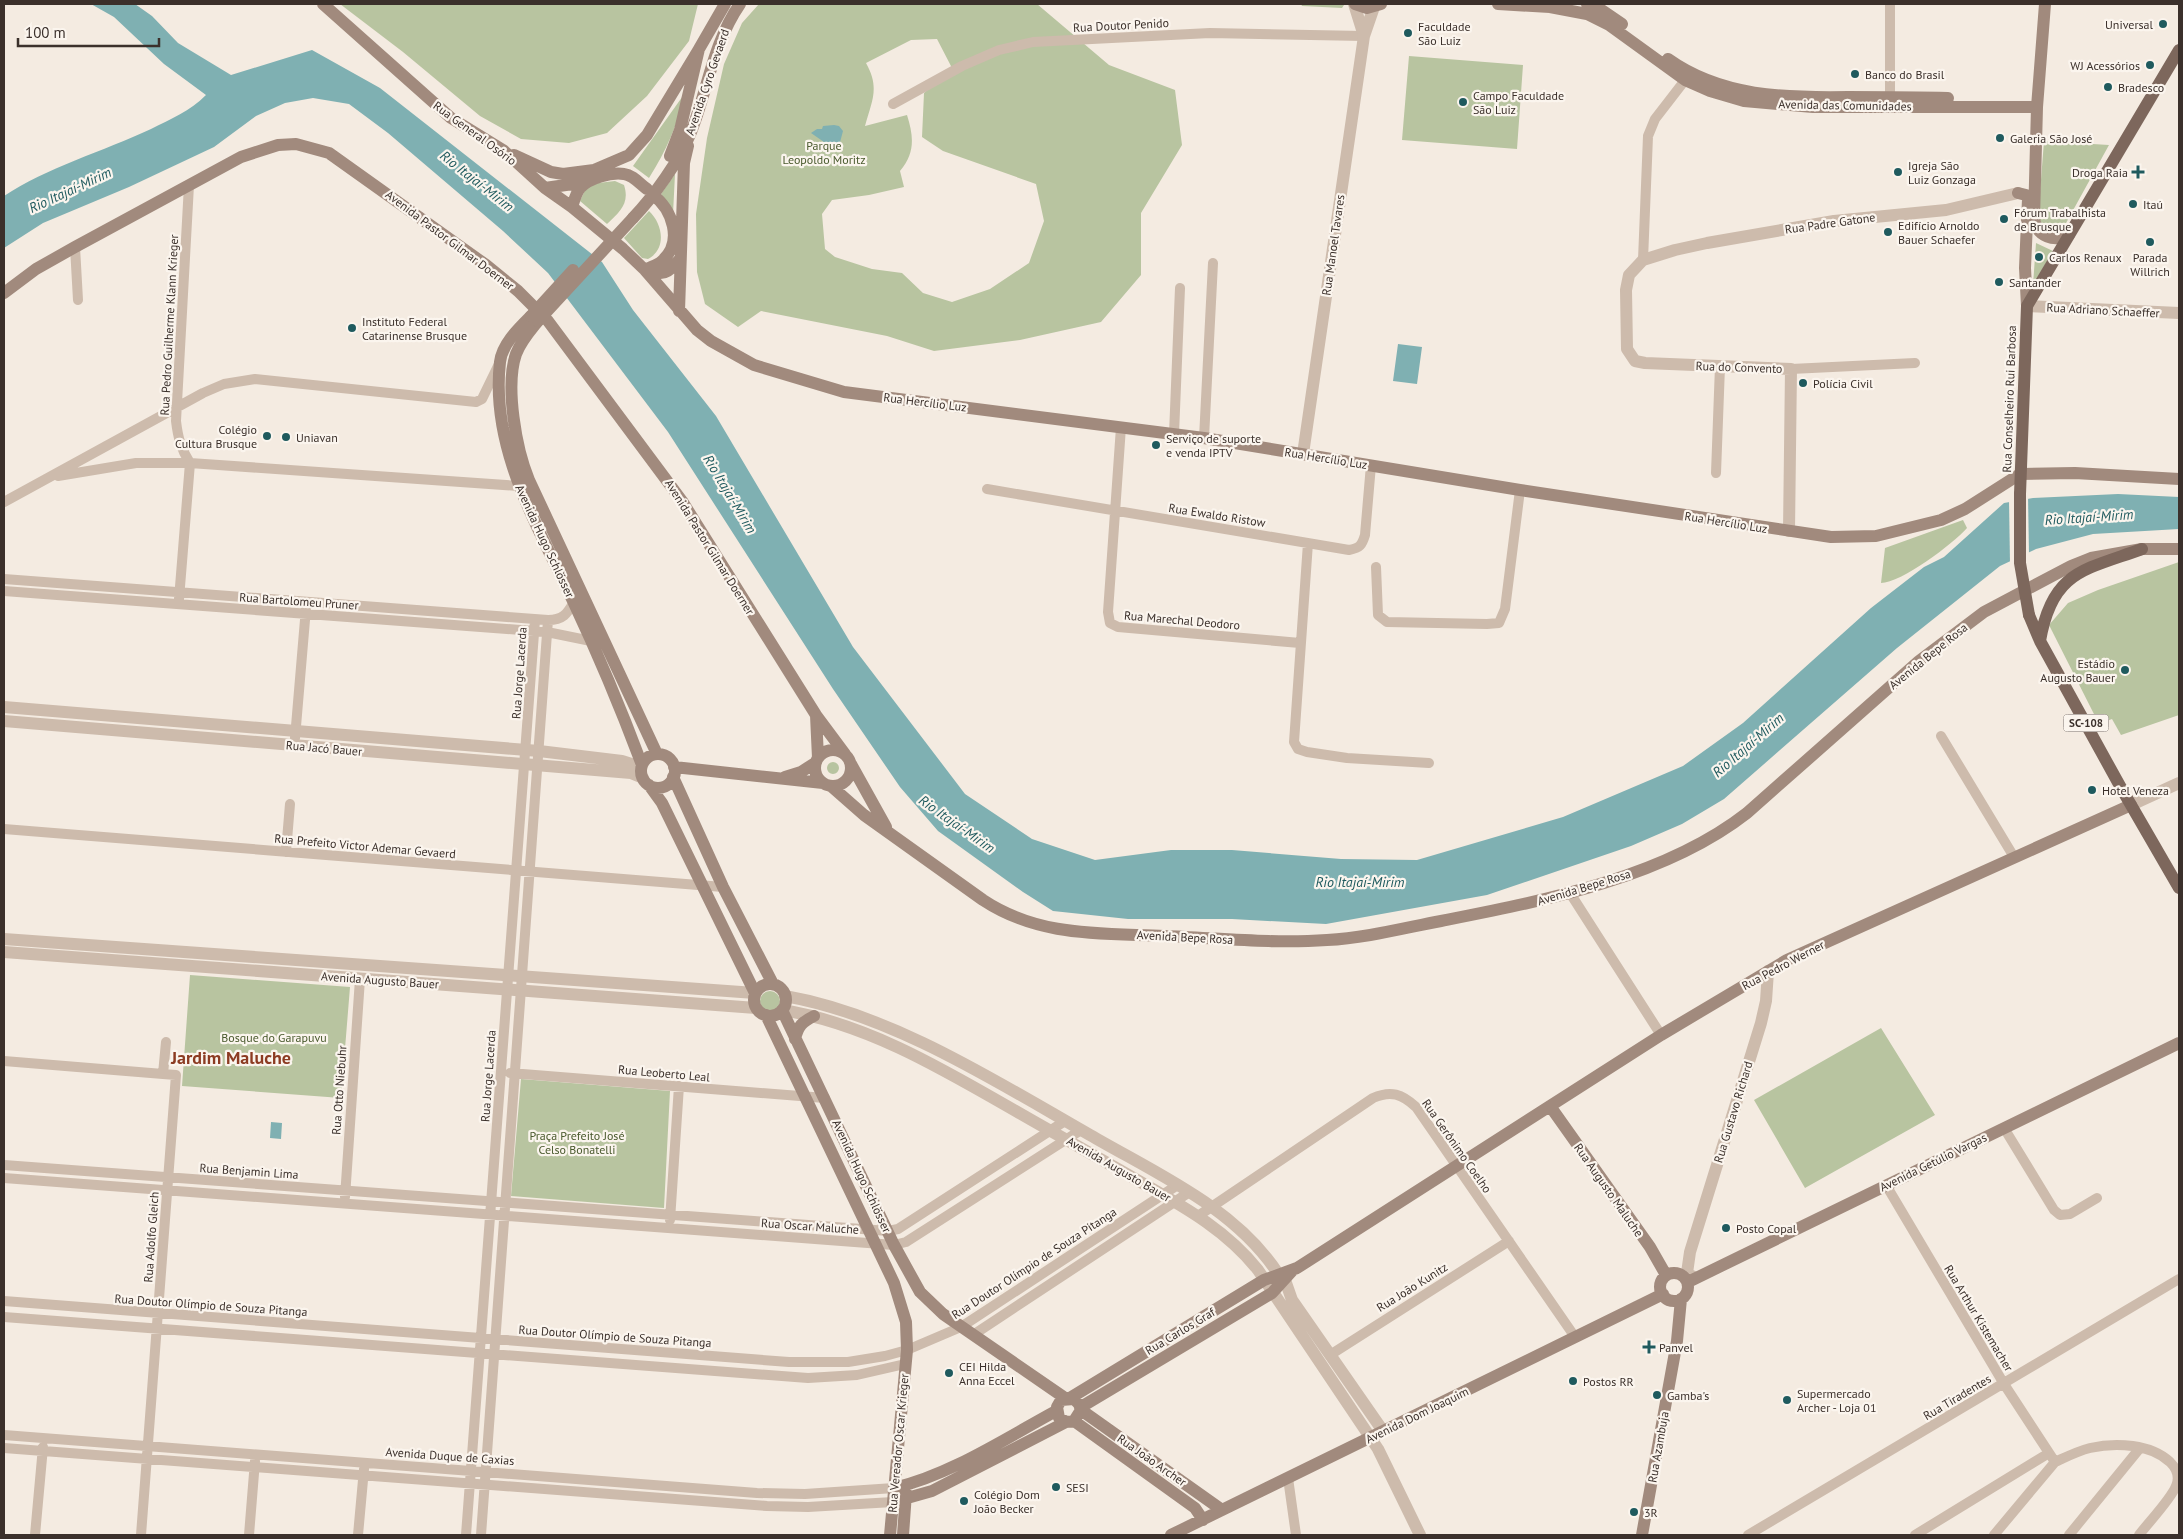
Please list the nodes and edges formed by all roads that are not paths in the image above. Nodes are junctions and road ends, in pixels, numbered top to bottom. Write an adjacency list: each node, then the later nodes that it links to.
1 (322, 4): 19 (main road, Rua General Osório)
2 (724, 4): 11 (main road, Avenida Cyro Gevaerd)
3 (740, 4): 17 (main road, Avenida Cyro Gevaerd)
4 (1354, 4): 9 (main road); 10 (street, Rua Manoel Tavares)
5 (1499, 4): 13 (main road, Avenida das Comunidades)
6 (1587, 4): 13 (main road, Avenida das Comunidades)
7 (1890, 4): 14 (street)
8 (2045, 4): 15 (main road)
9 (1378, 5): 10 (street, Rua Manoel Tavares)
10 (1364, 36): 16 (street, Rua Doutor Penido); 49 (street, Rua Manoel Tavares)
11 (699, 49): 20 (main road); 24 (main road, Avenida Cyro Gevaerd)
12 (2179, 50): 27 (main road)
13 (1688, 77): 14 (main road, Avenida das Comunidades); 31 (street)
14 (1890, 102): 15 (main road, Avenida das Comunidades)
15 (2037, 102): 18 (main road)
16 (893, 104)
17 (690, 134): 24 (main road, Avenida Cyro Gevaerd); 30 (main road)
18 (2036, 140): 25 (main road); 27 (main road)
19 (503, 150): 20 (main road); 23 (main road, Rua General Osório)
20 (551, 172): 23 (main road)
21 (587, 182): 23 (main road); 24 (main road); 26 (main road)
22 (190, 185): 29 (main road, Avenida Pastor Gilmar Doerner); 45 (street, Rua Pedro Guilherme Klann Krieger); 85 (main road, Avenida Pastor Gilmar Doerner)
23 (545, 188): 26 (main road, Rua General Osório)
24 (650, 192): 33 (main road); 40 (main road, Avenida Cyro Gevaerd, bridge)
25 (2018, 193): 31 (street, Rua Padre Gatone); 37 (main road)
26 (572, 207): 28 (main road, Rua General Osório)
27 (2069, 235): 37 (main road)
28 (609, 238): 33 (main road, Rua Hercílio Luz)
29 (75, 247): 35 (main road, Avenida Pastor Gilmar Doerner); 36 (street)
30 (680, 259): 33 (main road); 38 (main road)
31 (1643, 260): 43 (street, Rua do Convento)
32 (1213, 263): 48 (street)
33 (645, 270): 38 (main road, Rua Hercílio Luz)
34 (1180, 288): 47 (street)
35 (4, 293)
36 (78, 300)
37 (2027, 306): 39 (street, Rua Adriano Schaeffer); 53 (main road, Rua Conselheiro Rui Barbosa)
38 (679, 311): 46 (main road, Rua Hercílio Luz)
39 (2179, 313)
40 (534, 318): 41 (main road, Avenida Hugo Schlösser); 93 (main road, Avenida Hugo Schlösser)
41 (500, 361): 45 (street); 56 (main road, Avenida Hugo Schlösser)
42 (1915, 363): 44 (street)
43 (1720, 366): 44 (street, Rua do Convento); 52 (street)
44 (1791, 369): 61 (street, Rua do Convento)
45 (176, 406): 50 (street, Rua Pedro Guilherme Klann Krieger); 54 (street)
46 (1121, 427): 47 (main road, Rua Hercílio Luz); 60 (street, Rua Marechal Deodoro)
47 (1174, 434): 48 (main road, Rua Hercílio Luz)
48 (1204, 438): 49 (main road, Rua Hercílio Luz)
49 (1302, 454): 51 (main road, Rua Hercílio Luz)
50 (190, 462): 54 (street); 56 (street); 69 (street)
51 (1371, 465): 58 (main road, Rua Hercílio Luz); 62 (street, Rua Ewaldo Ristow)
52 (1716, 473)
53 (2020, 474): 55 (main road); 61 (main road, Rua Hercílio Luz); 82 (main road, Rua Conselheiro Rui Barbosa / SC-108, bridge)
54 (50, 478): 59 (street)
55 (2179, 479)
56 (520, 486): 72 (main road, Avenida Hugo Schlösser)
57 (987, 489): 60 (street, Rua Ewaldo Ristow)
58 (1520, 490): 61 (main road, Rua Hercílio Luz); 65 (street)
59 (4, 502)
60 (1114, 511): 62 (street, Rua Ewaldo Ristow); 83 (street, Rua Marechal Deodoro)
61 (1789, 532)
62 (1308, 543): 83 (street)
63 (2142, 549): 64 (main road, Avenida Bepe Rosa); 82 (main road); 114 (main road, Avenida Bepe Rosa)
64 (2179, 549)
65 (1376, 567)
66 (4, 579): 67 (street, Rua Bartolomeu Pruner)
67 (69, 584): 69 (street, Rua Bartolomeu Pruner); 70 (street)
68 (4, 591): 70 (street, Rua Bartolomeu Pruner)
69 (180, 592): 71 (street, Rua Bartolomeu Pruner); 73 (street)
70 (68, 596): 73 (street, Rua Bartolomeu Pruner)
71 (307, 602): 74 (street, Rua Bartolomeu Pruner); 75 (street)
72 (574, 602): 77 (street, Rua Bartolomeu Pruner); 81 (main road, Avenida Hugo Schlösser)
73 (178, 604): 75 (street, Rua Bartolomeu Pruner)
74 (441, 612): 76 (street, Rua Bartolomeu Pruner); 78 (street)
75 (306, 614): 78 (street, Rua Bartolomeu Pruner); 87 (street)
76 (535, 620): 77 (street, Rua Bartolomeu Pruner); 79 (street, Rua Jorge Lacerda)
77 (548, 620): 80 (street, Rua Jorge Lacerda)
78 (440, 624): 79 (street, Rua Bartolomeu Pruner)
79 (535, 631): 80 (street, Rua Bartolomeu Pruner); 91 (street, Rua Jorge Lacerda)
80 (547, 632): 81 (street, Rua Bartolomeu Pruner); 91 (street, Rua Jorge Lacerda)
81 (591, 641): 99 (main road, Avenida Hugo Schlösser)
82 (2040, 641): 104 (main road, SC-108)
83 (1300, 643): 96 (street)
84 (4, 707): 87 (street, Rua Jacó Bauer)
85 (816, 715): 94 (main road, Avenida Pastor Gilmar Doerner); 95 (main road, Avenida Pastor Gilmar Doerner)
86 (4, 721): 90 (street, Rua Jacó Bauer)
87 (296, 730): 89 (street, Rua Jacó Bauer); 90 (street)
88 (1941, 736): 108 (street)
89 (404, 740): 91 (street, Rua Jacó Bauer); 92 (street)
90 (295, 745): 92 (street, Rua Jacó Bauer)
91 (532, 751): 97 (street, Rua Jorge Lacerda); 99 (street, Rua Jacó Bauer)
92 (404, 754): 97 (street, Rua Jacó Bauer)
93 (657, 754): 98 (main road); 99 (main road)
94 (848, 759): 95 (main road); 102 (main road); 106 (main road, Avenida Bepe Rosa)
95 (817, 761): 100 (main road); 102 (main road)
96 (1429, 763)
97 (531, 765): 99 (street, Rua Jacó Bauer); 109 (street, Rua Jorge Lacerda); 110 (street, Rua Jorge Lacerda)
98 (674, 772): 99 (main road); 100 (main road); 112 (main road)
99 (644, 774): 111 (main road, Avenida Hugo Schlösser)
100 (780, 778): 102 (main road)
101 (2179, 783): 104 (street)
102 (827, 784): 106 (main road, Avenida Bepe Rosa)
103 (290, 804): 107 (street)
104 (2131, 805): 108 (main road, Rua Pedro Werner); 113 (main road, SC-108)
105 (4, 830): 107 (street, Rua Prefeito Victor Ademar Gevaerd)
106 (889, 831): 114 (main road, Avenida Bepe Rosa)
107 (286, 852): 109 (street, Rua Prefeito Victor Ademar Gevaerd)
108 (2014, 857): 123 (main road, Rua Pedro Werner)
109 (516, 870): 110 (street, Rua Prefeito Victor Ademar Gevaerd); 124 (street, Rua Jorge Lacerda)
110 (530, 871): 111 (street, Rua Prefeito Victor Ademar Gevaerd); 125 (street, Rua Jorge Lacerda)
111 (704, 885): 112 (street, Rua Prefeito Victor Ademar Gevaerd); 133 (main road, Avenida Hugo Schlösser)
112 (723, 887): 129 (main road)
113 (2179, 888)
114 (1570, 894): 140 (street)
115 (4, 939): 116 (street, Avenida Augusto Bauer)
116 (108, 947): 118 (street, Avenida Augusto Bauer); 119 (street)
117 (4, 952): 119 (street, Avenida Augusto Bauer)
118 (213, 954): 120 (street); 121 (street, Avenida Augusto Bauer)
119 (108, 960): 120 (street, Avenida Augusto Bauer)
120 (213, 968): 126 (street, Avenida Augusto Bauer)
121 (403, 968): 122 (street, Avenida Augusto Bauer); 127 (street)
122 (432, 970): 124 (street, Avenida Augusto Bauer); 128 (street)
123 (1768, 971): 140 (main road, Rua Pedro Werner); 201 (street, Rua Gustavo Richard)
124 (508, 975): 125 (street, Avenida Augusto Bauer); 131 (street, Rua Jorge Lacerda)
125 (522, 976): 130 (street, Avenida Augusto Bauer); 132 (street, Rua Jorge Lacerda)
126 (360, 979): 127 (street, Avenida Augusto Bauer); 171 (street, Rua Otto Niebuhr)
127 (403, 982): 128 (street, Avenida Augusto Bauer)
128 (431, 984): 131 (street, Avenida Augusto Bauer)
129 (773, 984): 133 (main road); 134 (main road)
130 (636, 985): 133 (street, Avenida Augusto Bauer); 135 (street)
131 (507, 990): 132 (street, Avenida Augusto Bauer); 147 (street, Rua Jorge Lacerda)
132 (521, 991): 135 (street, Avenida Augusto Bauer); 148 (street, Rua Jorge Lacerda)
133 (755, 993): 137 (main road)
134 (785, 996): 136 (main road); 139 (street, Avenida Augusto Bauer)
135 (635, 999): 137 (street, Avenida Augusto Bauer)
136 (782, 1010): 137 (main road); 138 (street, Avenida Augusto Bauer); 141 (main road, Avenida Hugo Schlösser)
137 (761, 1012): 152 (main road, Avenida Hugo Schlösser)
138 (814, 1016): 141 (main road); 144 (street, Avenida Augusto Bauer)
139 (894, 1031): 144 (street); 146 (street, Avenida Augusto Bauer)
140 (1661, 1035): 154 (main road, Rua Pedro Werner)
141 (796, 1039): 153 (main road, Avenida Hugo Schlösser)
142 (166, 1042): 149 (street)
143 (2179, 1043): 156 (main road, Avenida Getúlio Vargas)
144 (889, 1044): 150 (street, Avenida Augusto Bauer)
145 (4, 1061): 149 (street)
146 (969, 1068): 150 (street); 155 (street, Avenida Augusto Bauer)
147 (501, 1072): 148 (street, Rua Leoberto Leal); 178 (street, Rua Jorge Lacerda)
148 (515, 1073): 151 (street, Rua Leoberto Leal); 180 (street, Rua Jorge Lacerda)
149 (163, 1074): 163 (street, Rua Adolfo Gleich)
150 (962, 1081): 158 (street, Avenida Augusto Bauer)
151 (679, 1086): 152 (street, Rua Leoberto Leal); 186 (street)
152 (807, 1097): 153 (street, Rua Leoberto Leal); 192 (main road, Avenida Hugo Schlösser)
153 (825, 1098): 193 (main road, Avenida Hugo Schlösser)
154 (1550, 1106): 161 (main road, Rua Pedro Werner); 201 (main road, Rua Augusto Maluche)
155 (1065, 1122): 157 (street, Avenida Augusto Bauer); 158 (street)
156 (2004, 1128): 168 (main road, Avenida Getúlio Vargas); 177 (street)
157 (1081, 1130): 159 (street, Rua Oscar Maluche); 169 (street, Avenida Augusto Bauer)
158 (1051, 1131): 159 (street, Avenida Augusto Bauer); 166 (street)
159 (1067, 1140): 173 (street, Avenida Augusto Bauer); 175 (street, Rua Oscar Maluche)
160 (4, 1165): 162 (street, Rua Benjamin Lima)
161 (1458, 1167): 183 (street, Rua Gerônimo Coelho); 195 (street, Rua Gerônimo Coelho); 200 (main road, Rua Carlos Graf)
162 (64, 1169): 163 (street, Rua Benjamin Lima); 165 (street)
163 (168, 1177): 167 (street, Rua Benjamin Lima); 170 (street, Rua Adolfo Gleich)
164 (4, 1178): 165 (street, Rua Benjamin Lima)
165 (63, 1182): 170 (street, Rua Benjamin Lima)
166 (969, 1183): 175 (street); 193 (street)
167 (259, 1184): 171 (street, Rua Benjamin Lima); 176 (street)
168 (1886, 1185): 201 (main road, Avenida Getúlio Vargas); 241 (street, Rua Arthur Kistemacher)
169 (1176, 1186): 172 (street, Avenida Augusto Bauer); 173 (street, Rua Doutor Olímpio de Souza Pitanga)
170 (168, 1190): 176 (street, Rua Benjamin Lima); 213 (street, Rua Adolfo Gleich)
171 (345, 1190): 174 (street, Rua Benjamin Lima); 181 (street, Rua Otto Niebuhr)
172 (1188, 1193): 179 (street, Rua Doutor Olímpio de Souza Pitanga); 183 (street, Avenida Augusto Bauer)
173 (1162, 1194): 179 (street, Avenida Augusto Bauer); 198 (street, Rua Doutor Olímpio de Souza Pitanga)
174 (427, 1196): 178 (street, Rua Benjamin Lima); 184 (street)
175 (978, 1196): 197 (street, Rua Oscar Maluche)
176 (258, 1197): 181 (street, Rua Benjamin Lima)
177 (2097, 1198)
178 (492, 1201): 180 (street, Rua Benjamin Lima); 185 (street, Rua Jorge Lacerda)
179 (1175, 1201): 188 (street, Avenida Augusto Bauer); 199 (street, Rua Doutor Olímpio de Souza Pitanga)
180 (506, 1202): 182 (street, Rua Oscar Maluche); 187 (street, Rua Jorge Lacerda)
181 (344, 1203): 184 (street, Rua Benjamin Lima)
182 (541, 1205): 186 (street, Rua Oscar Maluche); 189 (street)
183 (1210, 1206): 188 (street, Rua Gerônimo Coelho); 200 (street, Avenida Augusto Bauer)
184 (426, 1210): 185 (street, Rua Benjamin Lima)
185 (490, 1214): 187 (street, Rua Oscar Maluche); 224 (street, Rua Jorge Lacerda)
186 (670, 1215): 190 (street, Rua Oscar Maluche); 191 (street)
187 (505, 1216): 189 (street, Rua Oscar Maluche); 226 (street, Rua Jorge Lacerda)
188 (1198, 1216): 203 (street, Avenida Augusto Bauer)
189 (540, 1218): 191 (street, Rua Oscar Maluche)
190 (748, 1220): 192 (street, Rua Oscar Maluche); 194 (street)
191 (670, 1228): 194 (street, Rua Oscar Maluche)
192 (869, 1229): 193 (street, Rua Oscar Maluche); 196 (main road, Avenida Hugo Schlösser)
193 (888, 1231): 197 (main road, Avenida Hugo Schlösser)
194 (747, 1234): 196 (street, Rua Oscar Maluche)
195 (1509, 1241): 223 (street, Rua Gerônimo Coelho); 235 (street, Rua João Kunitz)
196 (876, 1244): 197 (street, Rua Oscar Maluche); 230 (main road, Avenida Hugo Schlösser)
197 (894, 1245): 219 (main road, Avenida Hugo Schlösser)
198 (1084, 1246): 199 (street); 204 (street, Rua Doutor Olímpio de Souza Pitanga)
199 (1092, 1256): 205 (street, Rua Doutor Olímpio de Souza Pitanga)
200 (1285, 1275): 203 (main road, Rua Carlos Graf); 206 (main road, Rua Carlos Graf); 235 (street, Avenida Augusto Bauer)
201 (1682, 1277): 207 (main road); 208 (main road, Rua Azambuja)
202 (2179, 1279): 241 (street, Rua Tiradentes)
203 (1264, 1280): 206 (street, Avenida Augusto Bauer); 211 (main road, Rua Carlos Graf)
204 (1031, 1281): 205 (street); 219 (street, Rua Doutor Olímpio de Souza Pitanga)
205 (1039, 1291): 222 (street, Rua Doutor Olímpio de Souza Pitanga)
206 (1272, 1293): 215 (main road, Rua Carlos Graf); 235 (street, Avenida Augusto Bauer)
207 (1663, 1294): 208 (main road); 223 (main road, Avenida Dom Joaquim)
208 (1681, 1299): 289 (main road, Rua Azambuja)
209 (4, 1302): 210 (street, Rua Doutor Olímpio de Souza Pitanga)
210 (26, 1303): 212 (street, Rua Doutor Olímpio de Souza Pitanga); 216 (street)
211 (1223, 1305): 215 (main road); 227 (main road, Rua Carlos Graf)
212 (80, 1307): 213 (street, Rua Doutor Olímpio de Souza Pitanga); 217 (street)
213 (158, 1313): 218 (street, Rua Doutor Olímpio de Souza Pitanga); 220 (street, Rua Adolfo Gleich)
214 (4, 1317): 216 (street)
215 (1231, 1317): 234 (main road, Rua Carlos Graf)
216 (25, 1318): 217 (street)
217 (78, 1322): 220 (street)
218 (298, 1324): 221 (street, Rua Doutor Olímpio de Souza Pitanga); 225 (street)
219 (962, 1327): 222 (main road); 230 (street, Rua Doutor Olímpio de Souza Pitanga)
220 (157, 1328): 225 (street); 249 (street, Rua Adolfo Gleich)
221 (384, 1330): 224 (street, Rua Doutor Olímpio de Souza Pitanga); 228 (street)
222 (973, 1335): 242 (main road)
223 (1575, 1337): 245 (main road, Avenida Dom Joaquim)
224 (481, 1338): 226 (street, Rua Doutor Olímpio de Souza Pitanga); 231 (street, Rua Jorge Lacerda)
225 (297, 1339): 228 (street)
226 (496, 1339): 229 (street, Rua Doutor Olímpio de Souza Pitanga); 232 (street, Rua Jorge Lacerda)
227 (1161, 1343): 234 (main road); 242 (main road, Rua Carlos Graf)
228 (382, 1346): 231 (street)
229 (603, 1347): 233 (street, Rua Doutor Olímpio de Souza Pitanga); 236 (street)
230 (907, 1350): 237 (street, Rua Doutor Olímpio de Souza Pitanga); 238 (main road, Rua Vereador Oscar Krieger)
231 (480, 1353): 232 (street); 261 (street, Rua Jorge Lacerda)
232 (494, 1354): 236 (street); 262 (street, Rua Jorge Lacerda)
233 (701, 1355): 237 (street, Rua Doutor Olímpio de Souza Pitanga); 239 (street)
234 (1168, 1355): 244 (main road, Rua Carlos Graf)
235 (1324, 1358): 245 (street, Avenida Augusto Bauer); 248 (street, Avenida Augusto Bauer)
236 (602, 1362): 239 (street)
237 (789, 1362): 240 (street)
238 (905, 1364): 240 (street); 269 (main road, Rua Vereador Oscar Krieger)
239 (699, 1370): 240 (street)
240 (788, 1376)
241 (2004, 1384): 254 (street, Rua Arthur Kistemacher); 290 (street, Rua Tiradentes)
242 (1068, 1398): 243 (main road); 244 (main road)
243 (1056, 1411): 244 (main road); 252 (main road)
244 (1075, 1415): 259 (main road, Rua Carlos Graf); 276 (main road, Rua João Archer); 277 (main road, Rua João Archer)
245 (1383, 1431): 248 (main road, Avenida Dom Joaquim)
246 (4, 1435): 247 (street, Avenida Duque de Caxias)
247 (44, 1438): 249 (street, Avenida Duque de Caxias); 253 (street)
248 (1370, 1438): 265 (main road, Avenida Dom Joaquim); 288 (street, Avenida Augusto Bauer)
249 (148, 1446): 255 (street, Avenida Duque de Caxias); 256 (street, Rua Adolfo Gleich)
250 (4, 1448): 253 (street, Avenida Duque de Caxias)
251 (2140, 1448): 258 (street); 293 (street); 294 (street)
252 (982, 1450): 259 (main road); 269 (main road)
253 (43, 1451): 256 (street, Avenida Duque de Caxias); 278 (street)
254 (2049, 1452): 258 (street, Rua Arthur Kistemacher); 291 (street)
255 (256, 1454): 257 (street, Avenida Duque de Caxias); 260 (street)
256 (147, 1459): 260 (street, Avenida Duque de Caxias); 279 (street, Rua Adolfo Gleich)
257 (364, 1462): 261 (street, Avenida Duque de Caxias); 263 (street)
258 (2055, 1462): 292 (street)
259 (988, 1463): 273 (main road, Rua Carlos Graf)
260 (255, 1467): 263 (street, Avenida Duque de Caxias); 280 (street)
261 (471, 1470): 262 (street, Avenida Duque de Caxias); 266 (street, Rua Jorge Lacerda)
262 (486, 1471): 264 (street, Avenida Duque de Caxias); 267 (street, Rua Jorge Lacerda)
263 (363, 1475): 266 (street, Avenida Duque de Caxias); 281 (street)
264 (565, 1477): 268 (street, Avenida Duque de Caxias); 270 (street)
265 (1288, 1478): 276 (main road, Avenida Dom Joaquim); 287 (street)
266 (470, 1483): 267 (street, Avenida Duque de Caxias); 282 (street, Rua Jorge Lacerda)
267 (485, 1484): 270 (street, Avenida Duque de Caxias); 283 (street, Rua Jorge Lacerda)
268 (683, 1487): 271 (street, Avenida Duque de Caxias); 272 (street)
269 (900, 1487): 271 (street, Avenida Duque de Caxias); 273 (main road, Rua Vereador Oscar Krieger); 274 (main road, Rua Vereador Oscar Krieger)
270 (565, 1490): 272 (street, Avenida Duque de Caxias)
271 (784, 1494): 275 (street)
272 (682, 1500): 275 (street, Avenida Duque de Caxias)
273 (906, 1500): 274 (main road, Rua Carlos Graf); 285 (main road, Rua Vereador Oscar Krieger)
274 (893, 1502): 275 (street, Avenida Duque de Caxias); 284 (main road, Rua Vereador Oscar Krieger)
275 (783, 1507)
276 (1222, 1510): 277 (main road, Avenida Dom Joaquim)
277 (1203, 1520): 286 (main road, Avenida Dom Joaquim)
278 (35, 1535)
279 (141, 1535)
280 (249, 1535)
281 (358, 1535)
282 (466, 1535)
283 (481, 1535)
284 (890, 1535)
285 (903, 1535)
286 (1171, 1535)
287 (1296, 1535)
288 (1420, 1535)
289 (1642, 1535)
290 (1748, 1535)
291 (1915, 1535)
292 (1994, 1535)
293 (2069, 1535)
294 (2139, 1535)

